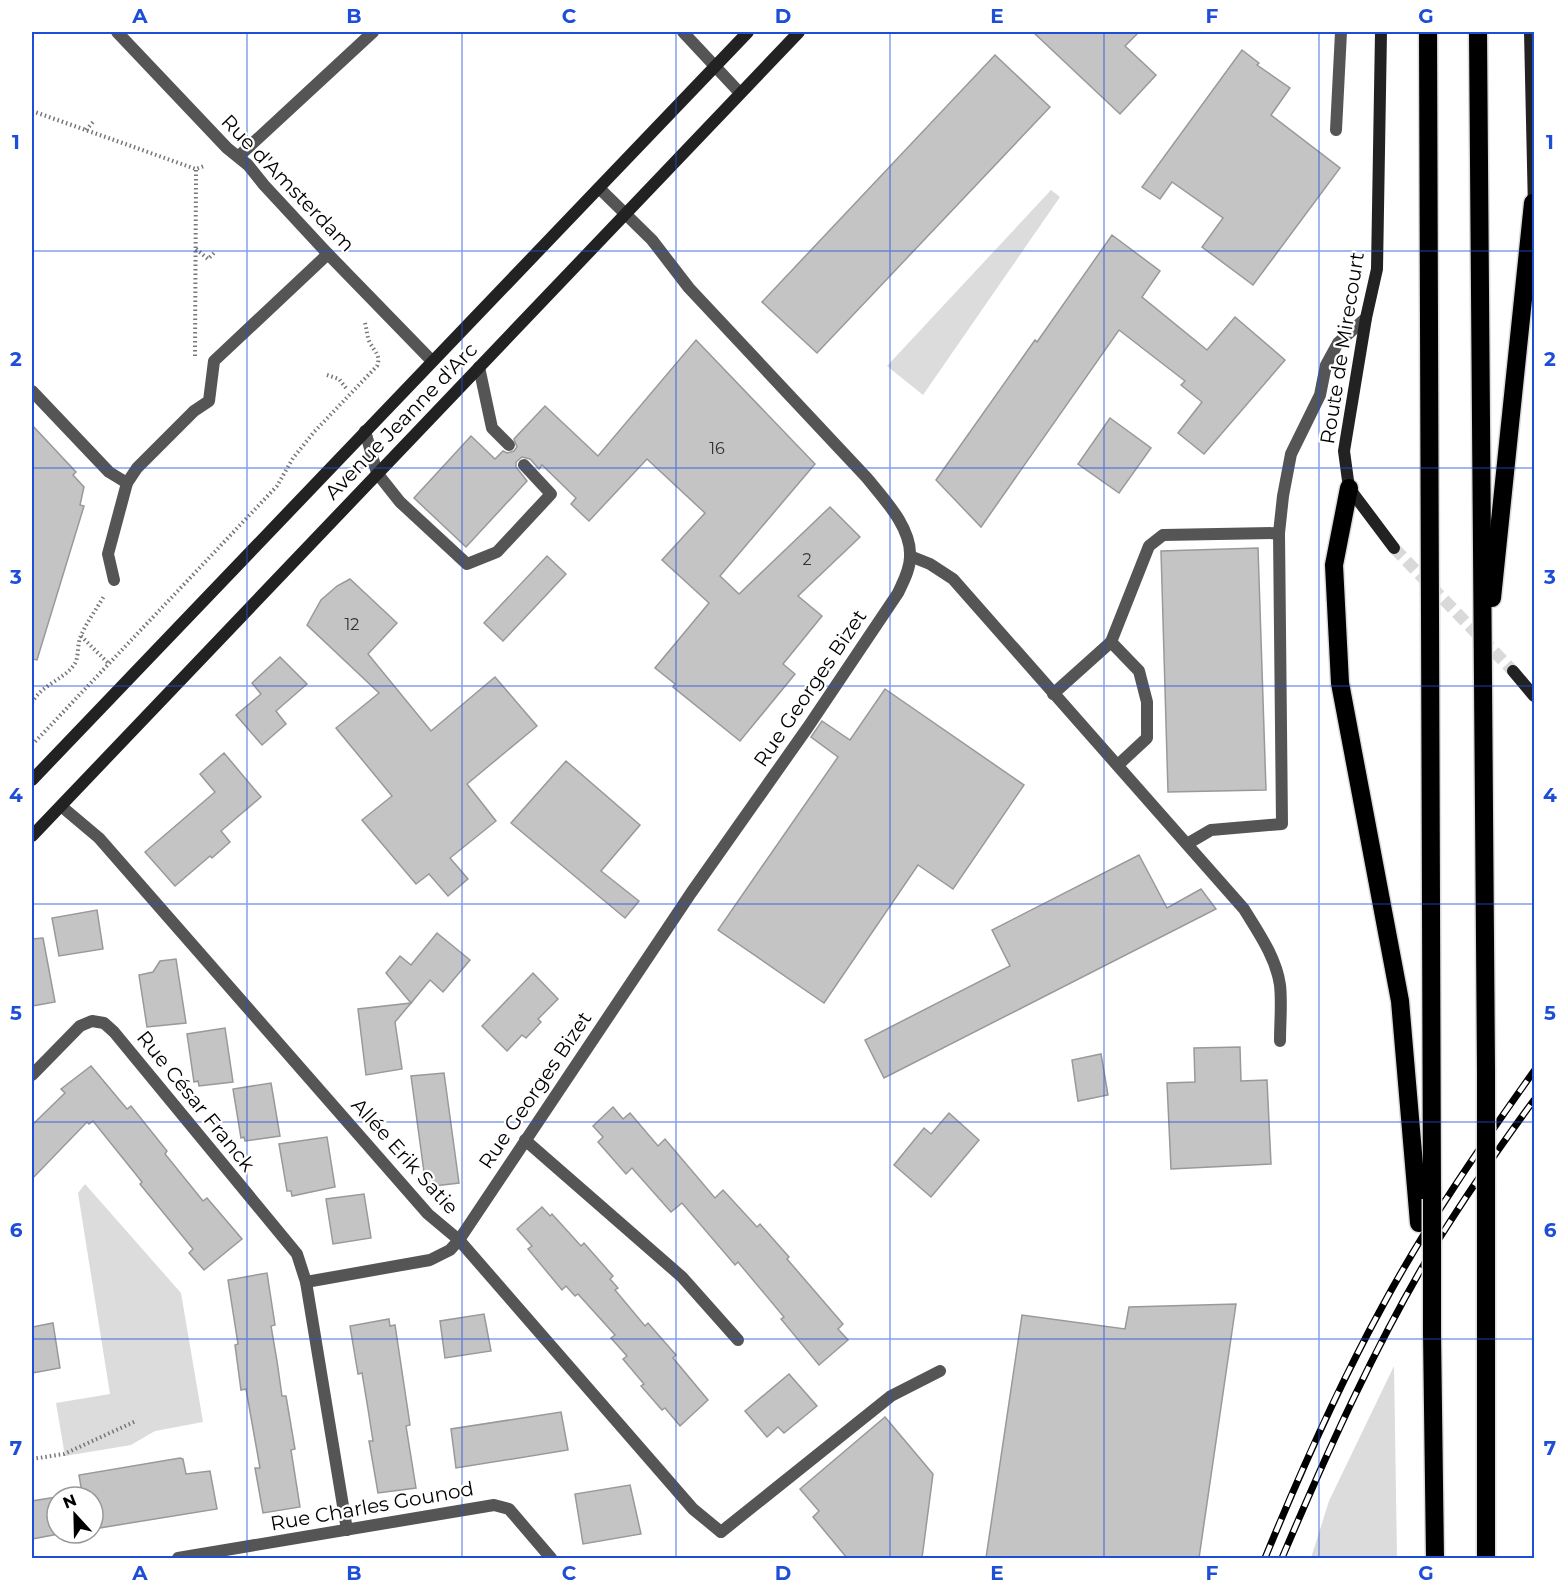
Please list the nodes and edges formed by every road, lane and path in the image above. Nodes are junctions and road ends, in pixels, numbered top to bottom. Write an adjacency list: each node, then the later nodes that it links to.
1 (117, 32): 17 (street, Rue d'Amsterdam)
2 (373, 32): 17 (street)
3 (682, 32): 11 (street)
4 (748, 32): 11 (main road, Avenue Jeanne d'Arc)
5 (799, 32): 12 (main road, Avenue Jeanne d'Arc)
6 (1341, 32): 16 (street)
7 (1381, 32): 26 (main road, Route de Mirecourt)
8 (1428, 32): 63 (highway, bridge)
9 (1478, 32): 48 (highway)
10 (1530, 32): 21 (main road)
11 (715, 65): 12 (street); 20 (main road, Avenue Jeanne d'Arc)
12 (740, 93): 22 (main road, Avenue Jeanne d'Arc)
13 (32, 111): 15 (path)
14 (93, 122): 15 (path)
15 (85, 130): 19 (path)
16 (1336, 130)
17 (239, 156): 25 (street, Rue d'Amsterdam)
18 (204, 166): 19 (path)
19 (196, 169): 23 (path)
20 (599, 188): 22 (street); 29 (main road, Avenue Jeanne d'Arc)
21 (1534, 208): 48 (highway)
22 (626, 215): 30 (main road, Avenue Jeanne d'Arc); 42 (street)
23 (195, 249): 24 (path); 28 (path)
24 (215, 252)
25 (328, 254): 28 (street); 29 (street, Rue d'Amsterdam)
26 (1366, 318): 39 (main road, Route de Mirecourt); 40 (street)
27 (367, 333): 46 (path)
28 (214, 361): 38 (street)
29 (432, 361): 34 (main road, Avenue Jeanne d'Arc)
30 (479, 367): 35 (street); 37 (main road, Avenue Jeanne d'Arc)
31 (327, 375): 32 (path)
32 (346, 388)
33 (32, 391): 38 (street)
34 (365, 431): 37 (street); 54 (main road, Avenue Jeanne d'Arc)
35 (509, 445)
36 (524, 465): 37 (street)
37 (378, 473): 55 (main road, Avenue Jeanne d'Arc)
38 (127, 483): 43 (street)
39 (1349, 488): 41 (main road, Route de Mirecourt); 63 (highway, bridge)
40 (1279, 533): 45 (street); 57 (street)
41 (1394, 548)
42 (910, 556): 49 (street); 60 (street, Rue Georges Bizet)
43 (114, 580): 44 (path)
44 (81, 636): 46 (path); 51 (path)
45 (1111, 642): 49 (street); 53 (street)
46 (109, 664): 52 (path)
47 (1513, 671): 50 (main road)
48 (1482, 689): 72 (highway, bridge)
49 (1053, 694): 53 (street)
50 (1534, 696)
51 (32, 703)
52 (32, 745)
53 (1118, 765): 57 (street)
54 (32, 780)
55 (61, 806): 56 (main road, Avenue Jeanne d'Arc); 61 (street, Allée Erik Satie)
56 (32, 836)
57 (1187, 844): 58 (street)
58 (1280, 1041)
59 (32, 1075): 62 (street, Rue César Franck)
60 (525, 1140): 61 (street, Rue Georges Bizet); 64 (street)
61 (459, 1240): 62 (street); 65 (street, Allée Erik Satie)
62 (306, 1282): 68 (street, Rue César Franck)
63 (1432, 1333): 71 (highway)
64 (738, 1340)
65 (940, 1371)
66 (136, 1421): 67 (path)
67 (32, 1459)
68 (347, 1530): 69 (street, Rue Charles Gounod); 70 (street, Rue Charles Gounod)
69 (178, 1558)
70 (551, 1558)
71 (1435, 1558)
72 (1486, 1558)

